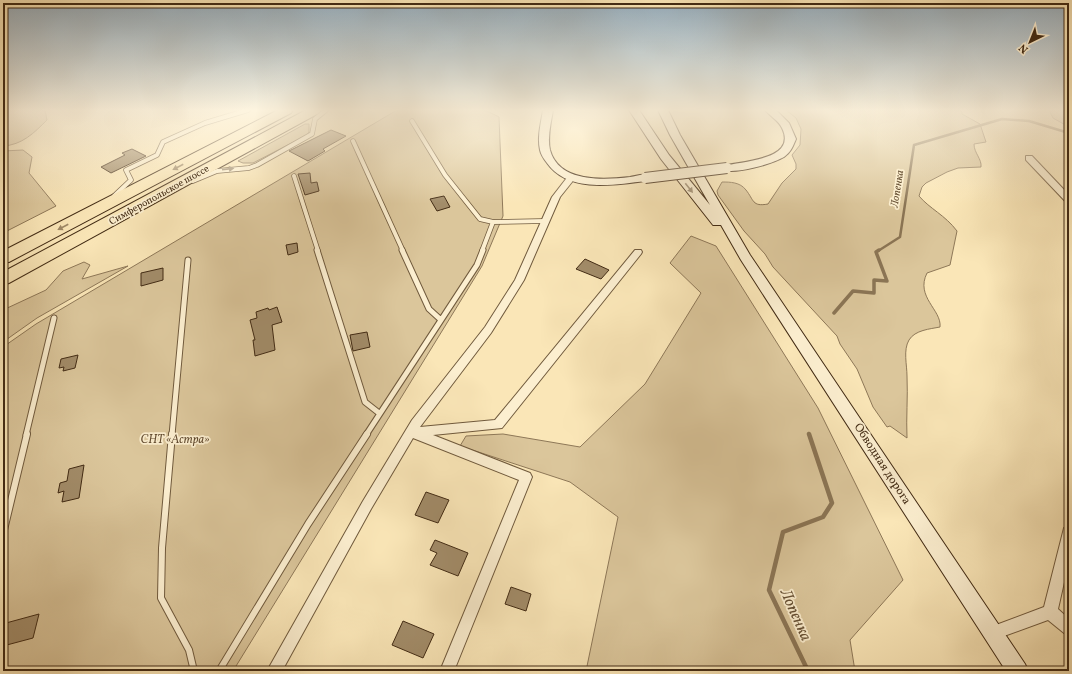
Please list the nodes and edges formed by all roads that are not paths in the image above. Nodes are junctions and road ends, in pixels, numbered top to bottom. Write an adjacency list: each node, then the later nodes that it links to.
1 (164, 141): 16 (lane)
2 (227, 141): 16 (highway, Симферопольское шоссе, one-way to 16)
3 (256, 141): 14 (highway, Симферопольское шоссе)
4 (299, 141): 14 (lane, one-way to 4)
5 (353, 141): 25 (lane)
6 (424, 141): 17 (lane)
7 (545, 141): 13 (main road)
8 (655, 141): 20 (main road, one-way to 20)
9 (678, 141): 20 (main road)
10 (790, 141): 13 (main road, bridge)
11 (1029, 158): 15 (street)
12 (294, 176): 26 (lane)
13 (572, 177): 18 (street)
14 (153, 198): 23 (highway, Симферопольское шоссе)
15 (1069, 200)
16 (105, 205): 21 (highway, Симферопольское шоссе, one-way to 21)
17 (493, 222): 18 (lane); 25 (lane)
18 (545, 222): 27 (street)
19 (638, 252): 27 (street)
20 (745, 256): 32 (main road, Обводная дорога)
21 (3, 258)
22 (188, 260): 34 (lane)
23 (3, 279)
24 (54, 318): 29 (lane)
25 (440, 319): 26 (lane)
26 (379, 413): 35 (lane)
27 (411, 432): 33 (street); 37 (street)
28 (1069, 532): 30 (street)
29 (3, 534)
30 (1050, 612): 31 (street); 32 (street)
31 (1069, 628)
32 (993, 633): 38 (main road, Обводная дорога)
33 (277, 667): 36 (lane)
34 (194, 671)
35 (219, 671)
36 (267, 671)
37 (447, 671)
38 (1018, 671)

